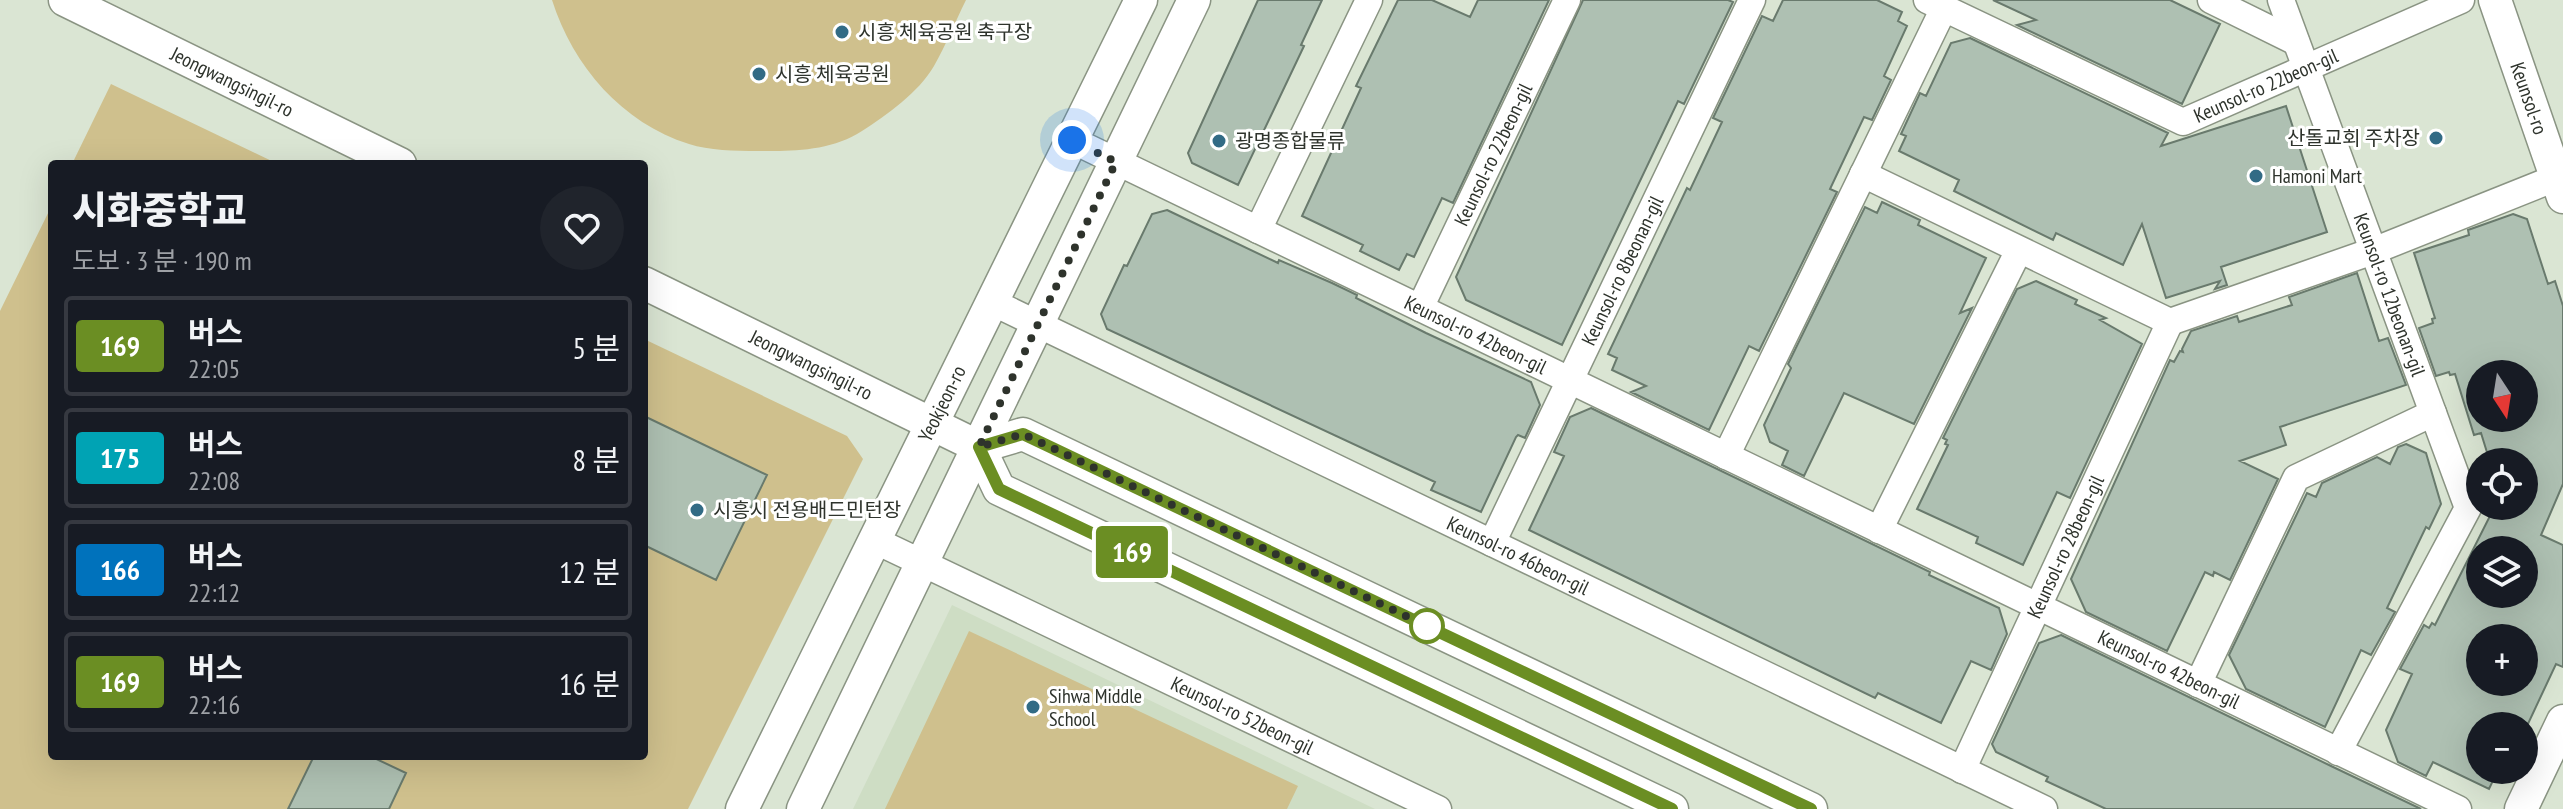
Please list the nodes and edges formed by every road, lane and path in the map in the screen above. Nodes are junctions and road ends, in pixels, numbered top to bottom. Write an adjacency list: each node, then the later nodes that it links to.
1 (65, 0): 15 (street, Jeongwangsingil-ro)
2 (1141, 0): 14 (street, Yeokjeon-ro)
3 (1194, 0): 16 (street)
4 (1369, 0): 19 (street)
5 (1567, 0): 24 (street, Keunsol-ro 22beon-gil)
6 (1752, 0): 27 (street, Keunsol-ro 8beonan-gil)
7 (2211, 0): 12 (street)
8 (2281, 0): 12 (street, Keunsol-ro 12beonan-gil)
9 (2461, 0): 13 (street, Keunsol-ro 22beon-gil)
10 (2495, 0): 18 (street, Keunsol-ro)
11 (1935, 4): 13 (street, Keunsol-ro 22beon-gil); 17 (street, Keunsol-ro 22beon-gil)
12 (2296, 42): 13 (street, Keunsol-ro 12beonan-gil)
13 (2306, 68): 21 (street, Keunsol-ro 12beonan-gil)
14 (1072, 140): 16 (street, Keunsol-ro 42beon-gil); 23 (street, Yeokjeon-ro)
15 (392, 160)
16 (1116, 162): 19 (street, Keunsol-ro 42beon-gil); 26 (street)
17 (1863, 174): 20 (street); 31 (street, Keunsol-ro 22beon-gil)
18 (2561, 183): 21 (street)
19 (1258, 230): 24 (street, Keunsol-ro 42beon-gil)
20 (2019, 250): 25 (street); 32 (street)
21 (2373, 251): 25 (street); 28 (street, Keunsol-ro 12beonan-gil)
22 (648, 285): 29 (street, Jeongwangsingil-ro)
23 (992, 302): 26 (street, Keunsol-ro 46beon-gil); 29 (street, Yeokjeon-ro)
24 (1420, 308): 27 (street, Keunsol-ro 42beon-gil)
25 (2170, 322): 36 (street, Keunsol-ro 28beon-gil)
26 (1038, 325): 30 (street); 34 (street, Keunsol-ro 46beon-gil)
27 (1569, 380): 31 (street, Keunsol-ro 42beon-gil); 34 (street, Keunsol-ro 8beonan-gil)
28 (2433, 413): 37 (street); 39 (street, Keunsol-ro 12beonan-gil)
29 (931, 424): 30 (street, Jeongwangsingil-ro); 33 (street, Yeokjeon-ro)
30 (979, 447): 35 (street); 44 (street); 45 (street)
31 (1726, 456): 32 (street, Keunsol-ro 42beon-gil)
32 (1879, 530): 36 (street, Keunsol-ro 42beon-gil)
33 (874, 540): 35 (street, Keunsol-ro 52beon-gil); 41 (street, Yeokjeon-ro)
34 (1492, 543): 40 (street, Keunsol-ro 46beon-gil)
35 (923, 564): 42 (street); 43 (street, Keunsol-ro 52beon-gil)
36 (2038, 607): 37 (street, Keunsol-ro 42beon-gil); 40 (street, Keunsol-ro 28beon-gil)
37 (2198, 684): 39 (street, Keunsol-ro 42beon-gil)
38 (2563, 721): 48 (street)
39 (2338, 752): 47 (street, Keunsol-ro 42beon-gil)
40 (1962, 770): 46 (street, Keunsol-ro 46beon-gil)
41 (742, 809)
42 (803, 809)
43 (1438, 809)
44 (1672, 809)
45 (1811, 809)
46 (2044, 809)
47 (2458, 809)
48 (2521, 809)

